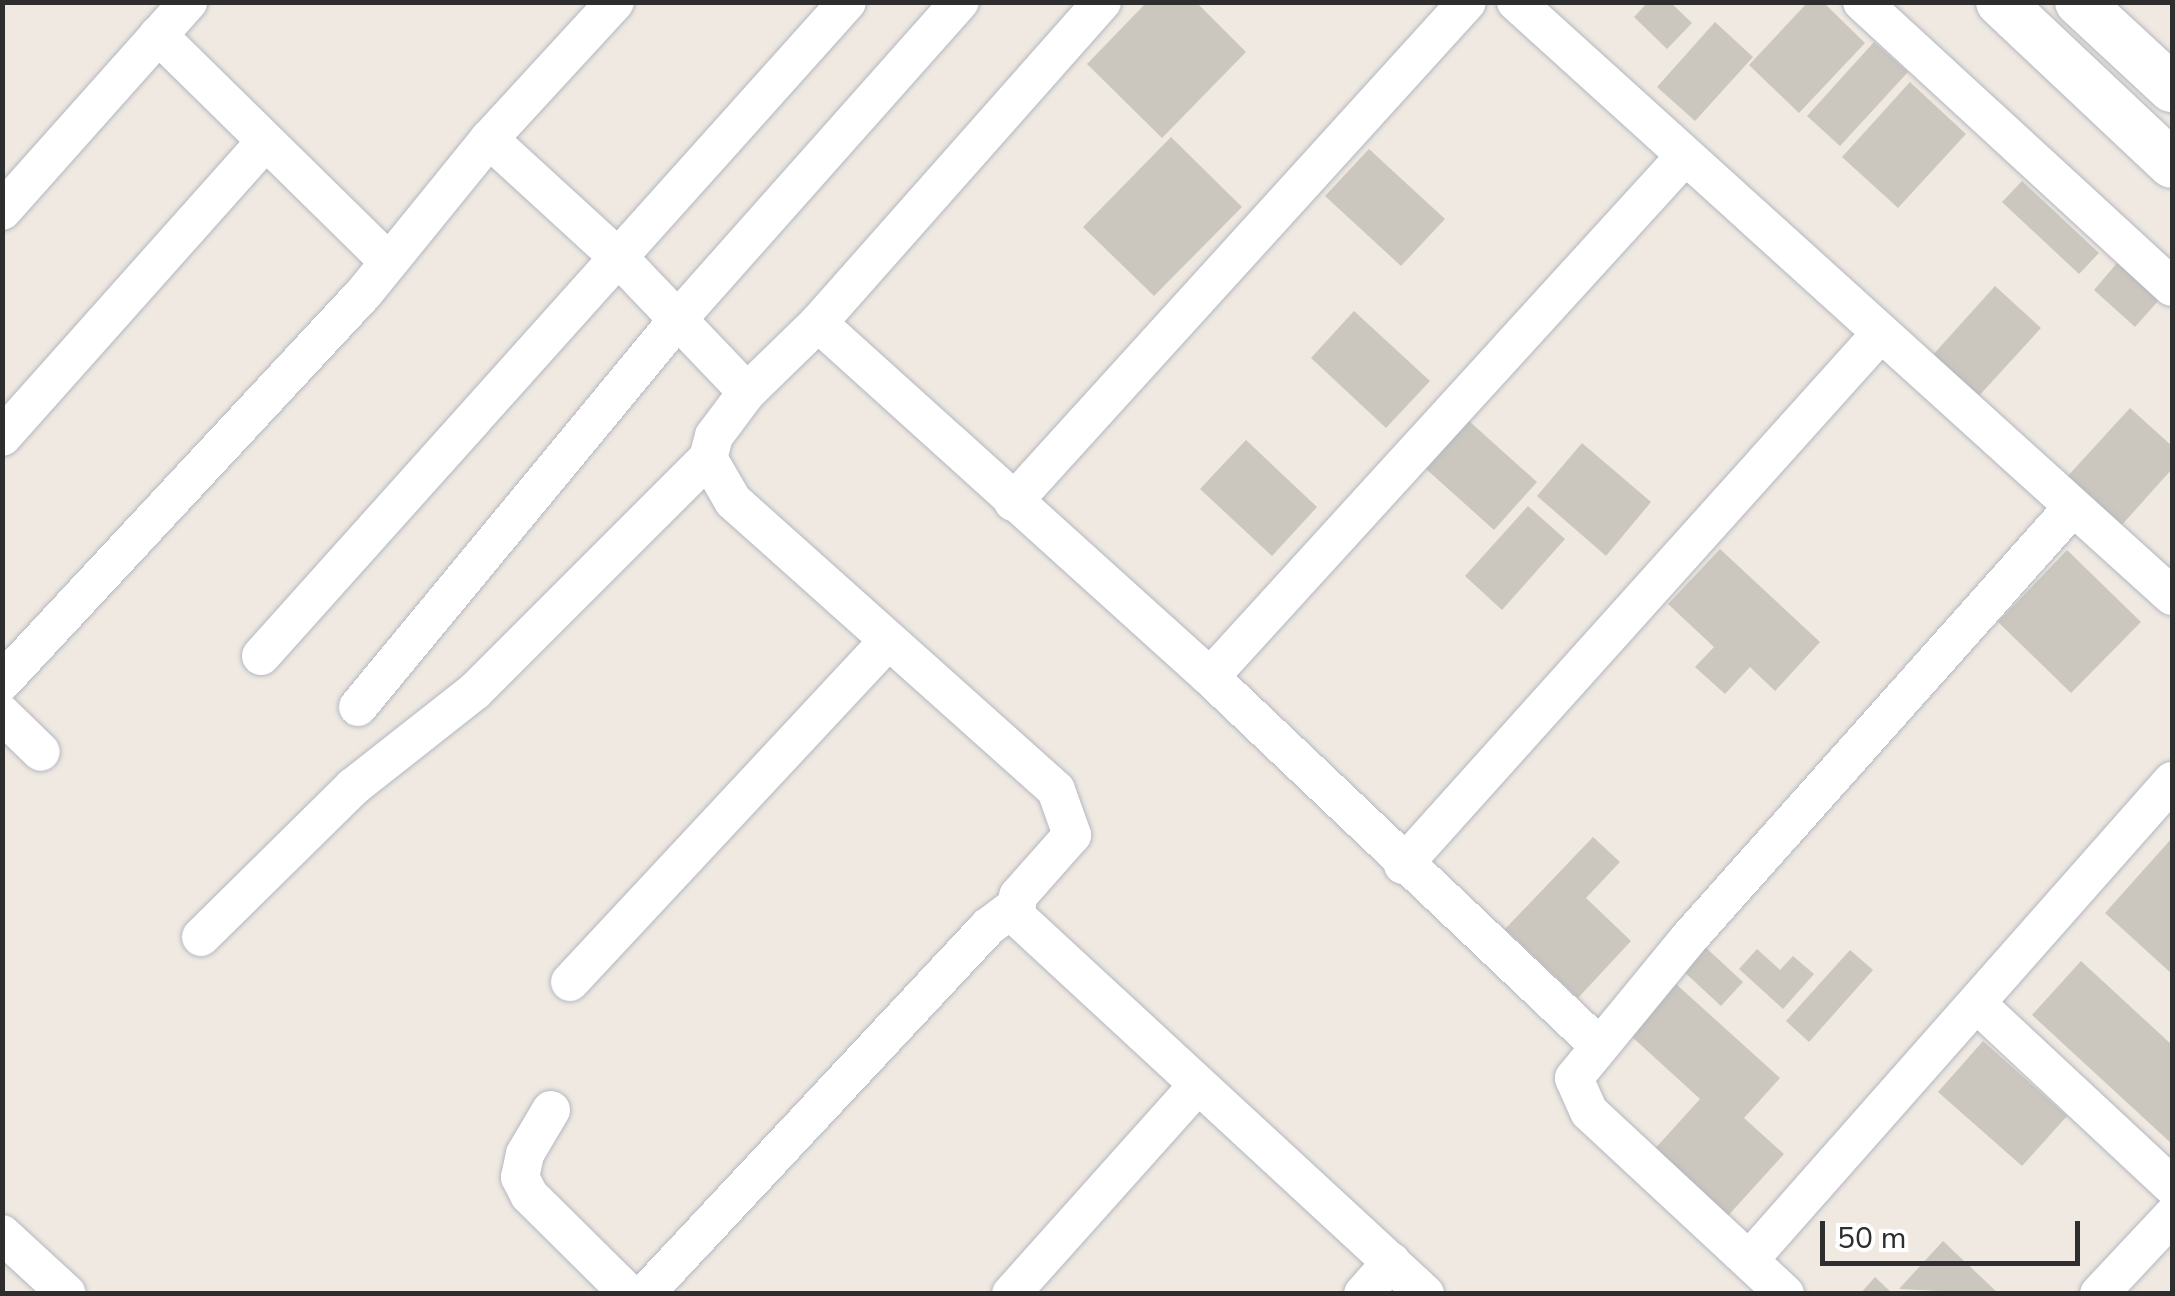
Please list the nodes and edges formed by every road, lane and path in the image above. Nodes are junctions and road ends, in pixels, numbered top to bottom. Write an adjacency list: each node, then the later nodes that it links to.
1 (188, 2): 11 (street)
2 (847, 2): 18 (street)
3 (960, 2): 21 (street)
4 (1102, 2): 22 (street)
5 (1467, 2): 27 (street)
6 (1516, 2): 15 (street)
7 (1862, 2): 20 (street)
8 (2000, 2): 16 (street)
9 (2079, 2): 12 (street)
10 (596, 9): 13 (street)
11 (158, 36): 14 (street); 17 (street)
12 (2172, 88)
13 (489, 139): 18 (street); 19 (street)
14 (265, 142): 19 (street); 25 (street)
15 (1685, 156): 23 (street); 32 (street)
16 (2172, 164)
17 (2, 211)
18 (618, 258): 21 (street); 31 (street)
19 (388, 260): 33 (street)
20 (2172, 287)
21 (679, 318): 24 (street); 34 (street)
22 (818, 323): 24 (street); 27 (street)
23 (1880, 333): 28 (street); 38 (street)
24 (747, 392): 26 (street)
25 (2, 437)
26 (708, 458): 30 (street); 40 (street)
27 (1013, 502): 32 (street)
28 (2073, 507): 29 (street); 43 (street)
29 (2172, 596)
30 (888, 640): 39 (street); 41 (street)
31 (261, 656)
32 (1210, 678): 38 (street)
33 (2, 682)
34 (358, 707)
35 (2, 714): 36 (street)
36 (41, 752)
37 (2172, 781): 42 (street)
38 (1403, 865): 43 (street)
39 (1014, 908): 44 (street); 53 (street)
40 (202, 937)
41 (570, 982)
42 (1978, 1005): 46 (street); 49 (street)
43 (1597, 1044): 49 (street)
44 (1198, 1085): 50 (street); 54 (street)
45 (551, 1110): 52 (street)
46 (2172, 1186)
47 (2172, 1216): 58 (street)
48 (2, 1234): 51 (street)
49 (1749, 1260): 57 (street)
50 (1391, 1262): 55 (street); 56 (street)
51 (67, 1294)
52 (629, 1294)
53 (646, 1294)
54 (1011, 1294)
55 (1363, 1294)
56 (1425, 1294)
57 (1784, 1294)
58 (2099, 1294)

